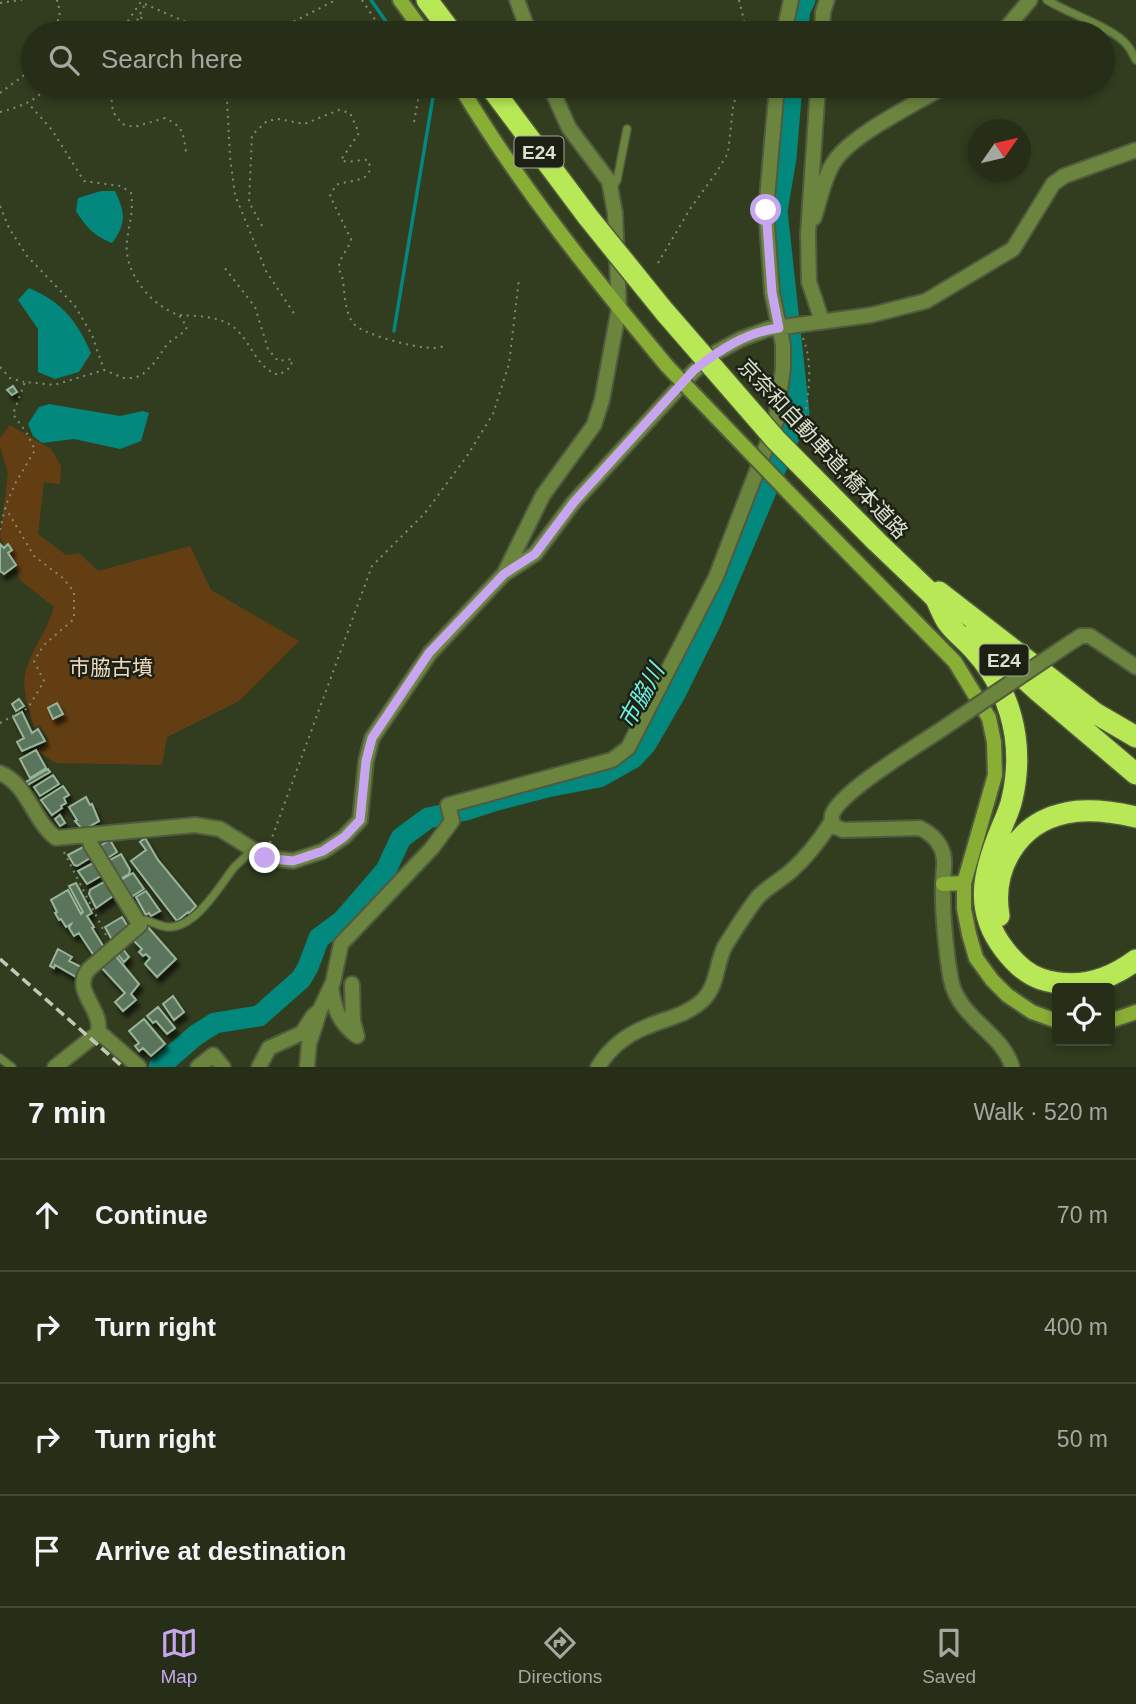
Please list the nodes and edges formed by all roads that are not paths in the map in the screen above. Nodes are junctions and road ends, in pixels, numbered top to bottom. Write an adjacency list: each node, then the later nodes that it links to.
1 (400, 0): 8 (street)
2 (427, 0): 9 (highway)
3 (517, 0): 10 (street)
4 (791, 0): 11 (street)
5 (827, 0): 12 (street)
6 (1030, 0): 13 (street)
7 (1047, 0): 14 (lane)
8 (415, 21)
9 (443, 21)
10 (525, 21)
11 (787, 21)
12 (823, 21)
13 (1012, 21)
14 (1088, 21)
15 (1115, 35): 16 (lane)
16 (1136, 60)
17 (468, 98): 27 (street)
18 (499, 98): 30 (highway, 京奈和自動車道;橋本道路 / E24, bridge)
19 (555, 98): 25 (street)
20 (776, 98): 29 (street)
21 (817, 98): 26 (street)
22 (925, 98): 26 (street)
23 (627, 129): 25 (lane)
24 (1136, 150): 28 (street)
25 (611, 191): 27 (street)
26 (808, 234): 28 (street)
27 (619, 308): 31 (street); 41 (street, bridge)
28 (821, 321): 29 (street)
29 (779, 328): 31 (street); 47 (street)
30 (900, 564): 32 (highway, 京奈和自動車道;橋本道路 / E24); 34 (highway)
31 (504, 574): 40 (street)
32 (936, 599): 36 (highway, 京奈和自動車道;橋本道路 / E24); 45 (highway)
33 (1136, 667): 38 (street, bridge)
34 (1136, 737)
35 (0, 773): 39 (street)
36 (1136, 774)
37 (1136, 817): 44 (highway)
38 (832, 821): 42 (street); 61 (street)
39 (89, 836): 40 (street); 43 (street)
40 (258, 854): 43 (lane)
41 (964, 883): 42 (street); 50 (street)
42 (943, 884): 62 (street)
43 (140, 925): 52 (street)
44 (1136, 944)
45 (1136, 960)
46 (352, 984): 47 (street)
47 (331, 988): 48 (street)
48 (320, 1010): 59 (street); 60 (street)
49 (1136, 1012): 51 (street)
50 (1052, 1019)
51 (1115, 1019)
52 (99, 1032): 55 (street); 56 (street)
53 (0, 1058): 54 (lane)
54 (12, 1067)
55 (55, 1067)
56 (139, 1067)
57 (198, 1067): 58 (street)
58 (223, 1067)
59 (259, 1067)
60 (307, 1067)
61 (598, 1067)
62 (1012, 1067)

